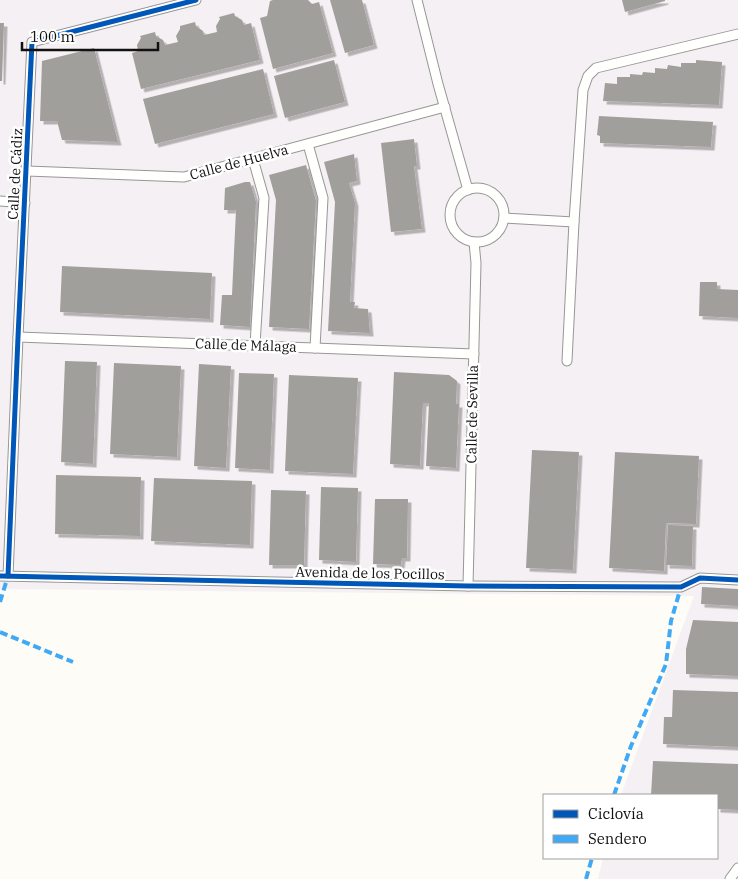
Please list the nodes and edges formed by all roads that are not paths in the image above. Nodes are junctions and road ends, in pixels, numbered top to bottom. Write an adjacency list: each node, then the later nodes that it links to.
1 (196, 0): 7 (street, Calle de Cádiz)
2 (418, 0): 4 (street)
3 (738, 34): 12 (street)
4 (445, 107): 5 (street, Calle de Huelva); 8 (street)
5 (308, 144): 6 (street, Calle de Huelva); 16 (street)
6 (253, 159): 7 (street, Calle de Huelva); 15 (street)
7 (27, 171): 10 (street, Calle de Cádiz)
8 (468, 190): 11 (street); 13 (street)
9 (0, 201): 10 (street)
10 (25, 202): 14 (street, Calle de Cádiz)
11 (504, 218): 12 (street); 13 (street)
12 (574, 222): 18 (street)
13 (474, 242): 17 (street, Calle de Sevilla)
14 (18, 337): 15 (street, Calle de Málaga); 19 (street, Calle de Cádiz)
15 (255, 345): 16 (street, Calle de Málaga)
16 (315, 348): 17 (street, Calle de Málaga)
17 (474, 354): 21 (street, Calle de Sevilla)
18 (567, 361)
19 (4, 576): 21 (street, Avenida de los Pocillos)
20 (738, 580): 21 (street, Avenida de los Pocillos)
21 (468, 586)
22 (738, 868): 23 (street)
23 (730, 879)

